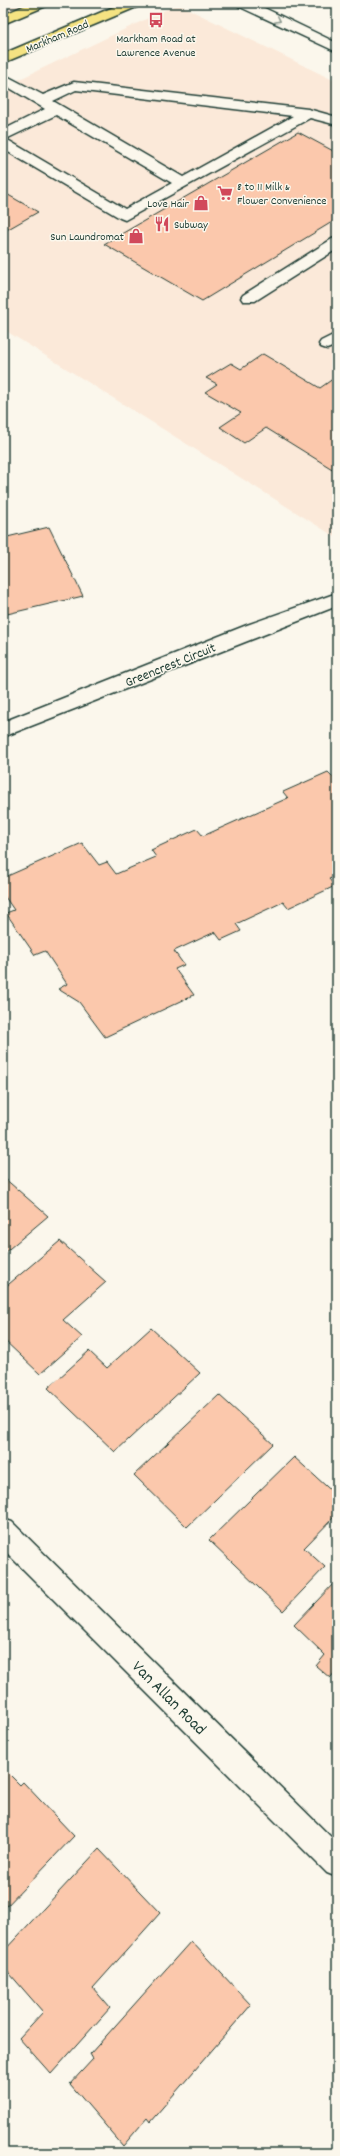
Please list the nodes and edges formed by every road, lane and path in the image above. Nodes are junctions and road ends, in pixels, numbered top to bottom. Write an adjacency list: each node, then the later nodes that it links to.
1 (42, 3): 4 (main road)
2 (134, 3): 6 (main road, Markham Road)
3 (243, 3): 5 (street, one-way to 5)
4 (3, 20)
5 (337, 48)
6 (3, 59)
7 (3, 78): 8 (street)
8 (43, 101): 9 (street); 10 (street)
9 (56, 109): 12 (street); 14 (street)
10 (308, 113): 11 (street); 14 (street)
11 (337, 121)
12 (3, 136)
13 (3, 142): 14 (street)
14 (183, 183)
15 (337, 242): 16 (street)
16 (249, 298)
17 (337, 599): 18 (street, Greencrest Circuit)
18 (3, 730)
19 (3, 1531): 20 (street, Van Allan Road)
20 (337, 1863)

